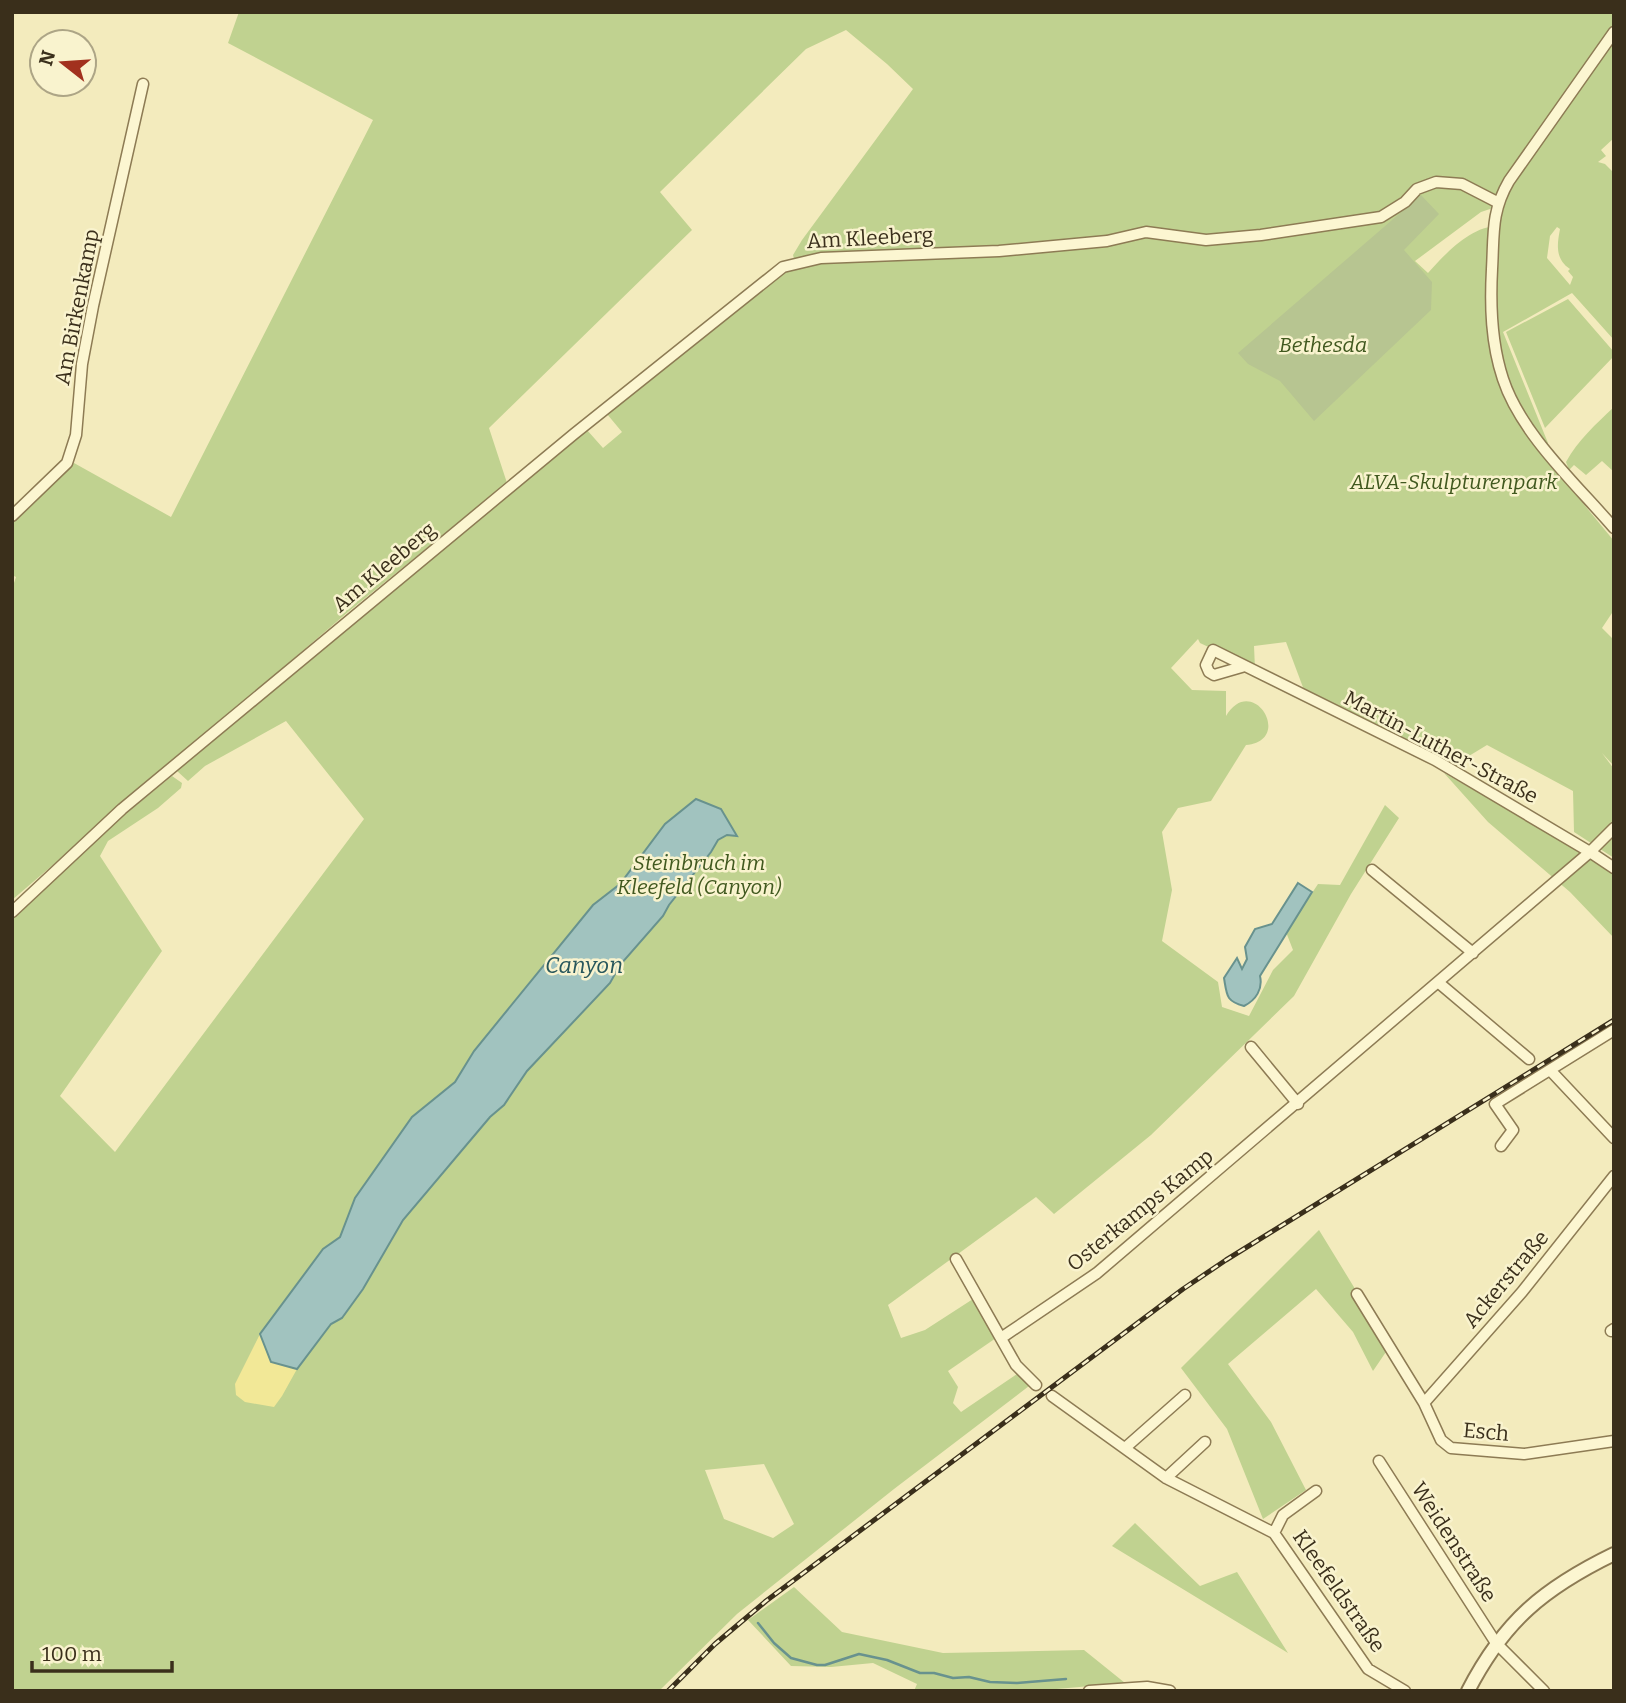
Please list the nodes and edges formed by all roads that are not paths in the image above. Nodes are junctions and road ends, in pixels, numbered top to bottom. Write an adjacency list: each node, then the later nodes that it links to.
1 (1614, 32): 3 (street)
2 (143, 84): 4 (street, Am Birkenkamp)
3 (1497, 202): 5 (street); 11 (street, Am Kleeberg)
4 (12, 516)
5 (1614, 528)
6 (1245, 666): 8 (street, Martin-Luther-Straße)
7 (1614, 828): 8 (street, Osterkamps Kamp)
8 (1590, 852): 9 (street, Martin-Luther-Straße); 12 (street, Osterkamps Kamp)
9 (1614, 869)
10 (1372, 870): 12 (street)
11 (12, 912)
12 (1473, 953): 13 (street, Osterkamps Kamp)
13 (1439, 983): 16 (street); 18 (street, Osterkamps Kamp)
14 (1614, 1030): 17 (street)
15 (1251, 1047): 18 (street)
16 (1529, 1059)
17 (1550, 1070): 19 (street); 20 (street)
18 (1298, 1104): 24 (street, Osterkamps Kamp)
19 (1614, 1138)
20 (1501, 1146)
21 (1614, 1176): 28 (street, Ackerstraße)
22 (957, 1259): 24 (street)
23 (1357, 1294): 28 (street, Esch)
24 (1001, 1338): 25 (street)
25 (1036, 1385)
26 (1185, 1395): 31 (street)
27 (1052, 1396): 31 (street, Kleefeldstraße)
28 (1424, 1403): 29 (street, Esch)
29 (1614, 1441)
30 (1205, 1442): 33 (street)
31 (1125, 1448): 33 (street, Kleefeldstraße)
32 (1379, 1461): 37 (street, Weidenstraße)
33 (1166, 1478): 35 (street, Kleefeldstraße)
34 (1317, 1491): 35 (street)
35 (1274, 1533): 40 (street, Kleefeldstraße)
36 (1614, 1554): 37 (street)
37 (1496, 1643): 41 (street); 42 (street, Weidenstraße)
38 (1089, 1691): 39 (street)
39 (1170, 1691)
40 (1405, 1691)
41 (1468, 1691)
42 (1544, 1691)

